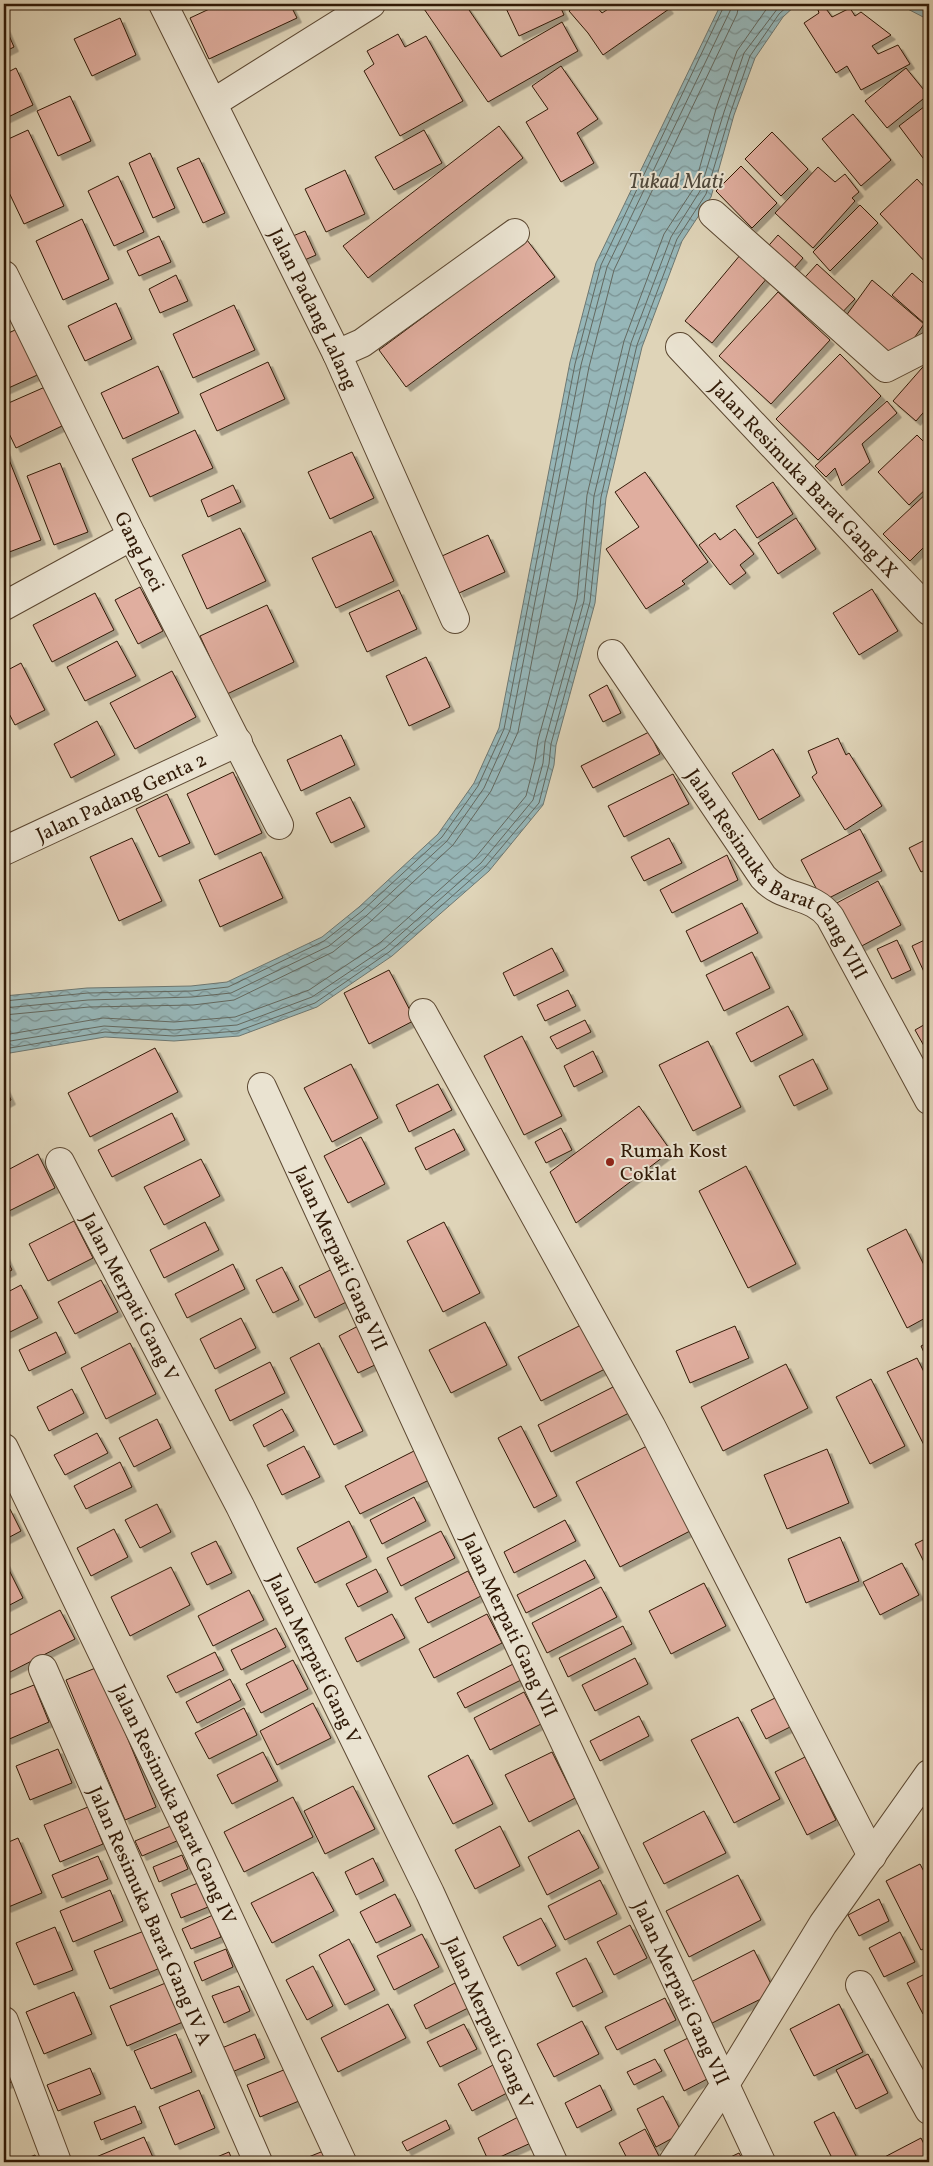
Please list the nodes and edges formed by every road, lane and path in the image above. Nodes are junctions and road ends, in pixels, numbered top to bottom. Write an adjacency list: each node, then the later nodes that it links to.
1 (164, 4): 3 (street, Jalan Padang Lalang)
2 (371, 4): 3 (street)
3 (213, 103): 9 (street, Jalan Padang Lalang)
4 (713, 214): 7 (street)
5 (516, 232): 9 (street)
6 (4, 275): 10 (street, Gang Leci)
7 (929, 346)
8 (680, 347): 12 (street, Jalan Resimuka Barat Gang IX)
9 (337, 354): 13 (street, Jalan Padang Lalang)
10 (132, 536): 11 (street); 15 (street, Gang Leci)
11 (4, 606)
12 (929, 611)
13 (455, 619)
14 (612, 654): 20 (street, Jalan Resimuka Barat Gang VIII)
15 (238, 742): 16 (street, Gang Leci); 17 (street, Jalan Padang Genta 2)
16 (279, 825)
17 (4, 851)
18 (423, 1013): 25 (street)
19 (262, 1087): 28 (street, Jalan Merpati Gang VII)
20 (929, 1100)
21 (60, 1162): 33 (street, Jalan Merpati Gang V)
22 (4, 1448): 32 (street, Jalan Resimuka Barat Gang IV)
23 (43, 1669): 31 (street, Jalan Resimuka Barat Gang IV A)
24 (929, 1774): 25 (street)
25 (872, 1856): 28 (street)
26 (860, 1985): 29 (street)
27 (4, 2021): 30 (street)
28 (724, 2086): 34 (street); 35 (street, Jalan Merpati Gang VII)
29 (929, 2110)
30 (57, 2162)
31 (258, 2162)
32 (342, 2162)
33 (553, 2162)
34 (673, 2162)
35 (761, 2162)

